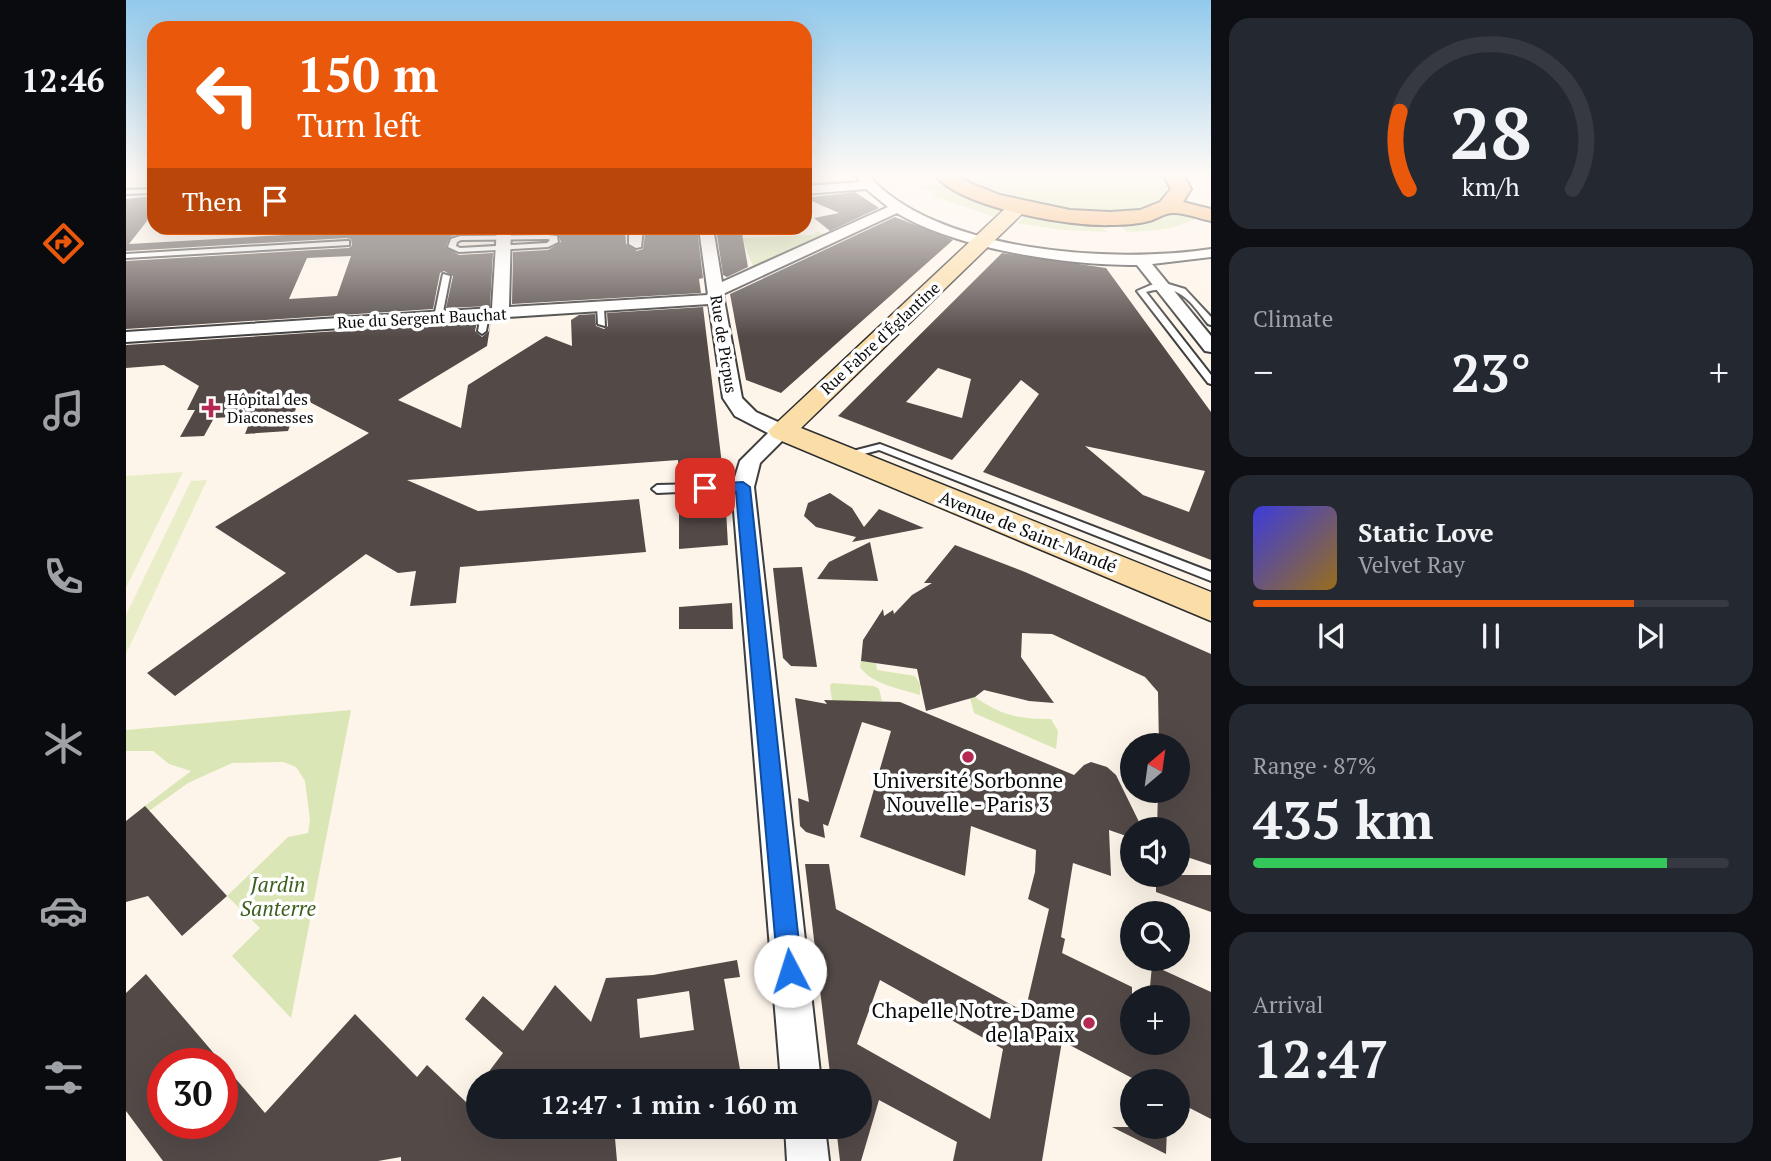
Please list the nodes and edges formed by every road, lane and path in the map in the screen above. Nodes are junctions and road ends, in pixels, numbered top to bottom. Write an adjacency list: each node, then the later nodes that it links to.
1 (856, 228): 15 (street)
2 (944, 228): 7 (street)
3 (997, 228): 7 (street, Rue Fabre d'Églantine)
4 (636, 235): 9 (street)
5 (707, 235): 15 (street, Rue de Picpus)
6 (504, 237): 6 (lane); 6 (lane); 17 (street)
7 (984, 241): 12 (street); 22 (street, Rue Fabre d'Églantine)
8 (346, 243): 11 (lane)
9 (636, 244)
10 (1211, 253): 12 (street)
11 (126, 256)
12 (1141, 260): 14 (street)
13 (446, 276): 16 (lane)
14 (1160, 284): 18 (lane); 20 (street); 21 (lane)
15 (716, 295): 17 (street, Rue du Sergent Bauchat); 22 (street, Rue de Picpus)
16 (438, 317): 17 (street, Rue du Sergent Bauchat); 19 (street, Rue du Sergent Bauchat)
17 (489, 320)
18 (1211, 322)
19 (126, 337)
20 (1211, 347)
21 (1211, 381)
22 (782, 431): 23 (street, Avenue de Saint-Mandé); 24 (street, Rue Fabre d'Églantine)
23 (844, 457): 26 (lane, Avenue de Saint-Mandé); 27 (street, Avenue de Saint-Mandé)
24 (744, 478): 25 (lane); 28 (street)
25 (657, 489)
26 (1211, 577)
27 (1211, 607)
28 (800, 1069)
29 (806, 1139): 30 (street)
30 (808, 1161)

